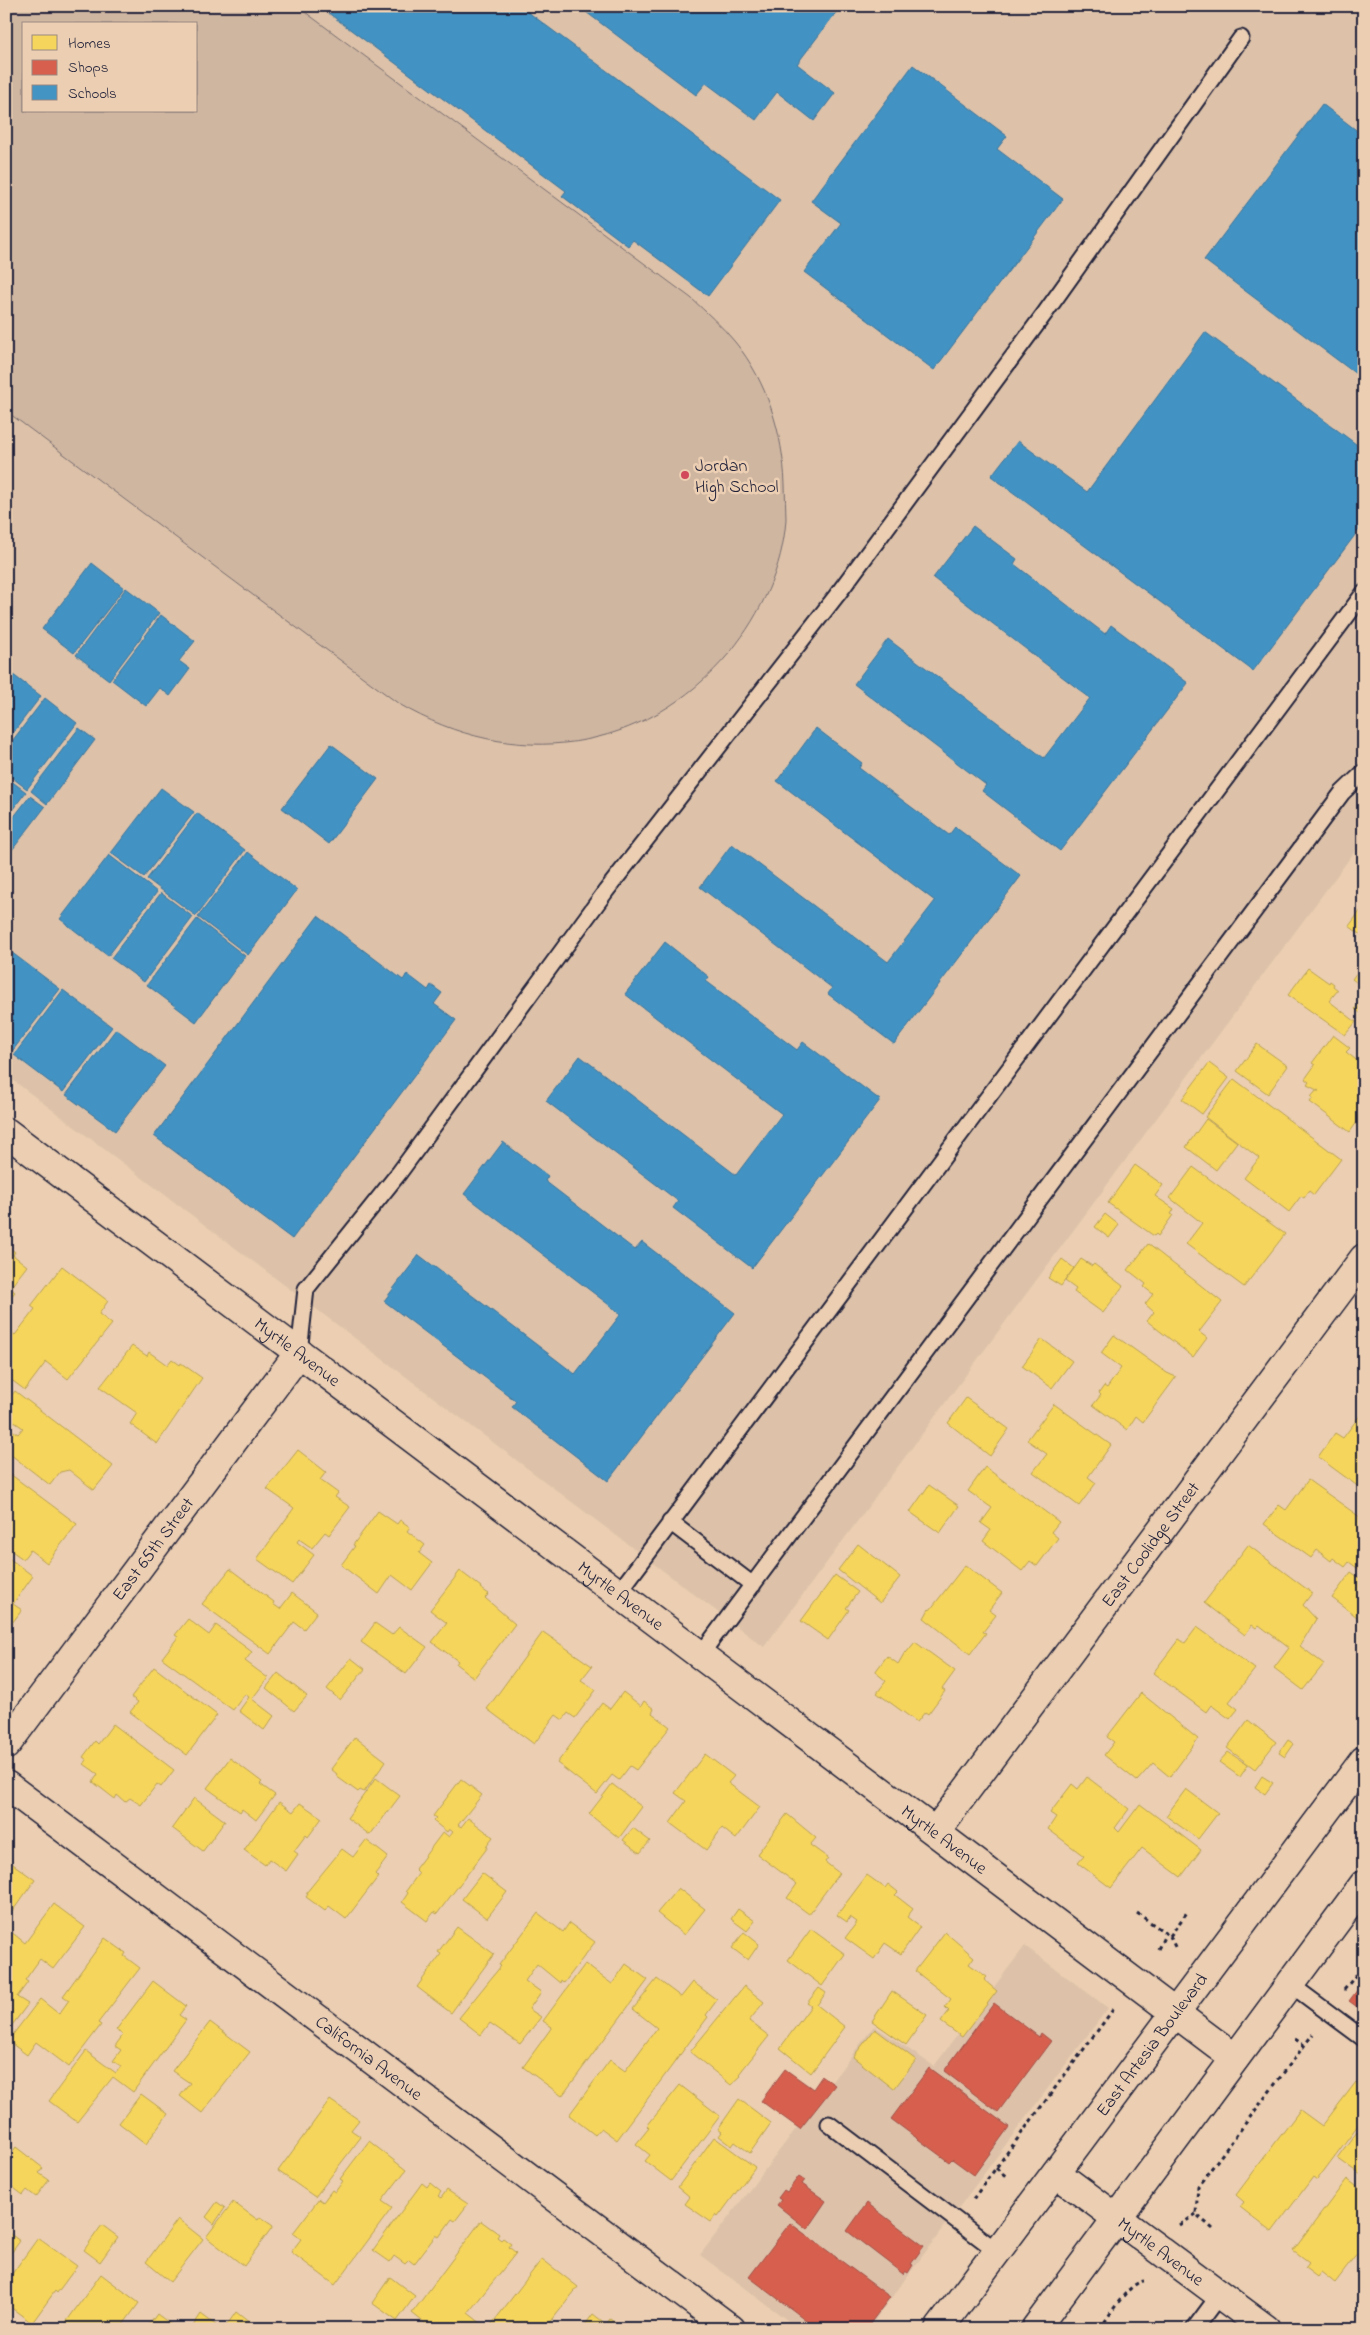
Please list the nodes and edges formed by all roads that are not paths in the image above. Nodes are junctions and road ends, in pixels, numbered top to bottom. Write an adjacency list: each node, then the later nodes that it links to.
1 (1240, 38): 6 (lane)
2 (1364, 593): 7 (lane)
3 (1364, 772): 8 (lane)
4 (6, 1132): 6 (street, Myrtle Avenue)
5 (1364, 1258): 14 (street, East Coolidge Street)
6 (299, 1353): 9 (street, Myrtle Avenue); 11 (street, East 65th Street)
7 (670, 1522): 8 (lane); 9 (lane)
8 (753, 1585): 10 (lane)
9 (619, 1592): 10 (street, Myrtle Avenue)
10 (701, 1654): 14 (street, Myrtle Avenue)
11 (6, 1745)
12 (1364, 1760): 17 (street, East Artesia Boulevard)
13 (6, 1785): 25 (street, California Avenue)
14 (936, 1831): 17 (street, Myrtle Avenue)
15 (1364, 1884): 16 (street)
16 (1290, 1984): 18 (lane); 19 (street)
17 (1175, 2012): 19 (street, Myrtle Avenue); 21 (street, East Artesia Boulevard)
18 (1364, 2039)
19 (1235, 2058): 22 (street)
20 (830, 2124): 23 (lane)
21 (1056, 2173): 22 (street, Myrtle Avenue); 23 (street, East Artesia Boulevard)
22 (1116, 2218): 24 (street, Myrtle Avenue); 27 (street)
23 (997, 2251): 26 (street, East Artesia Boulevard)
24 (1220, 2294): 28 (lane); 29 (street, Myrtle Avenue)
25 (731, 2329)
26 (939, 2329)
27 (1034, 2329)
28 (1194, 2329)
29 (1266, 2329)

